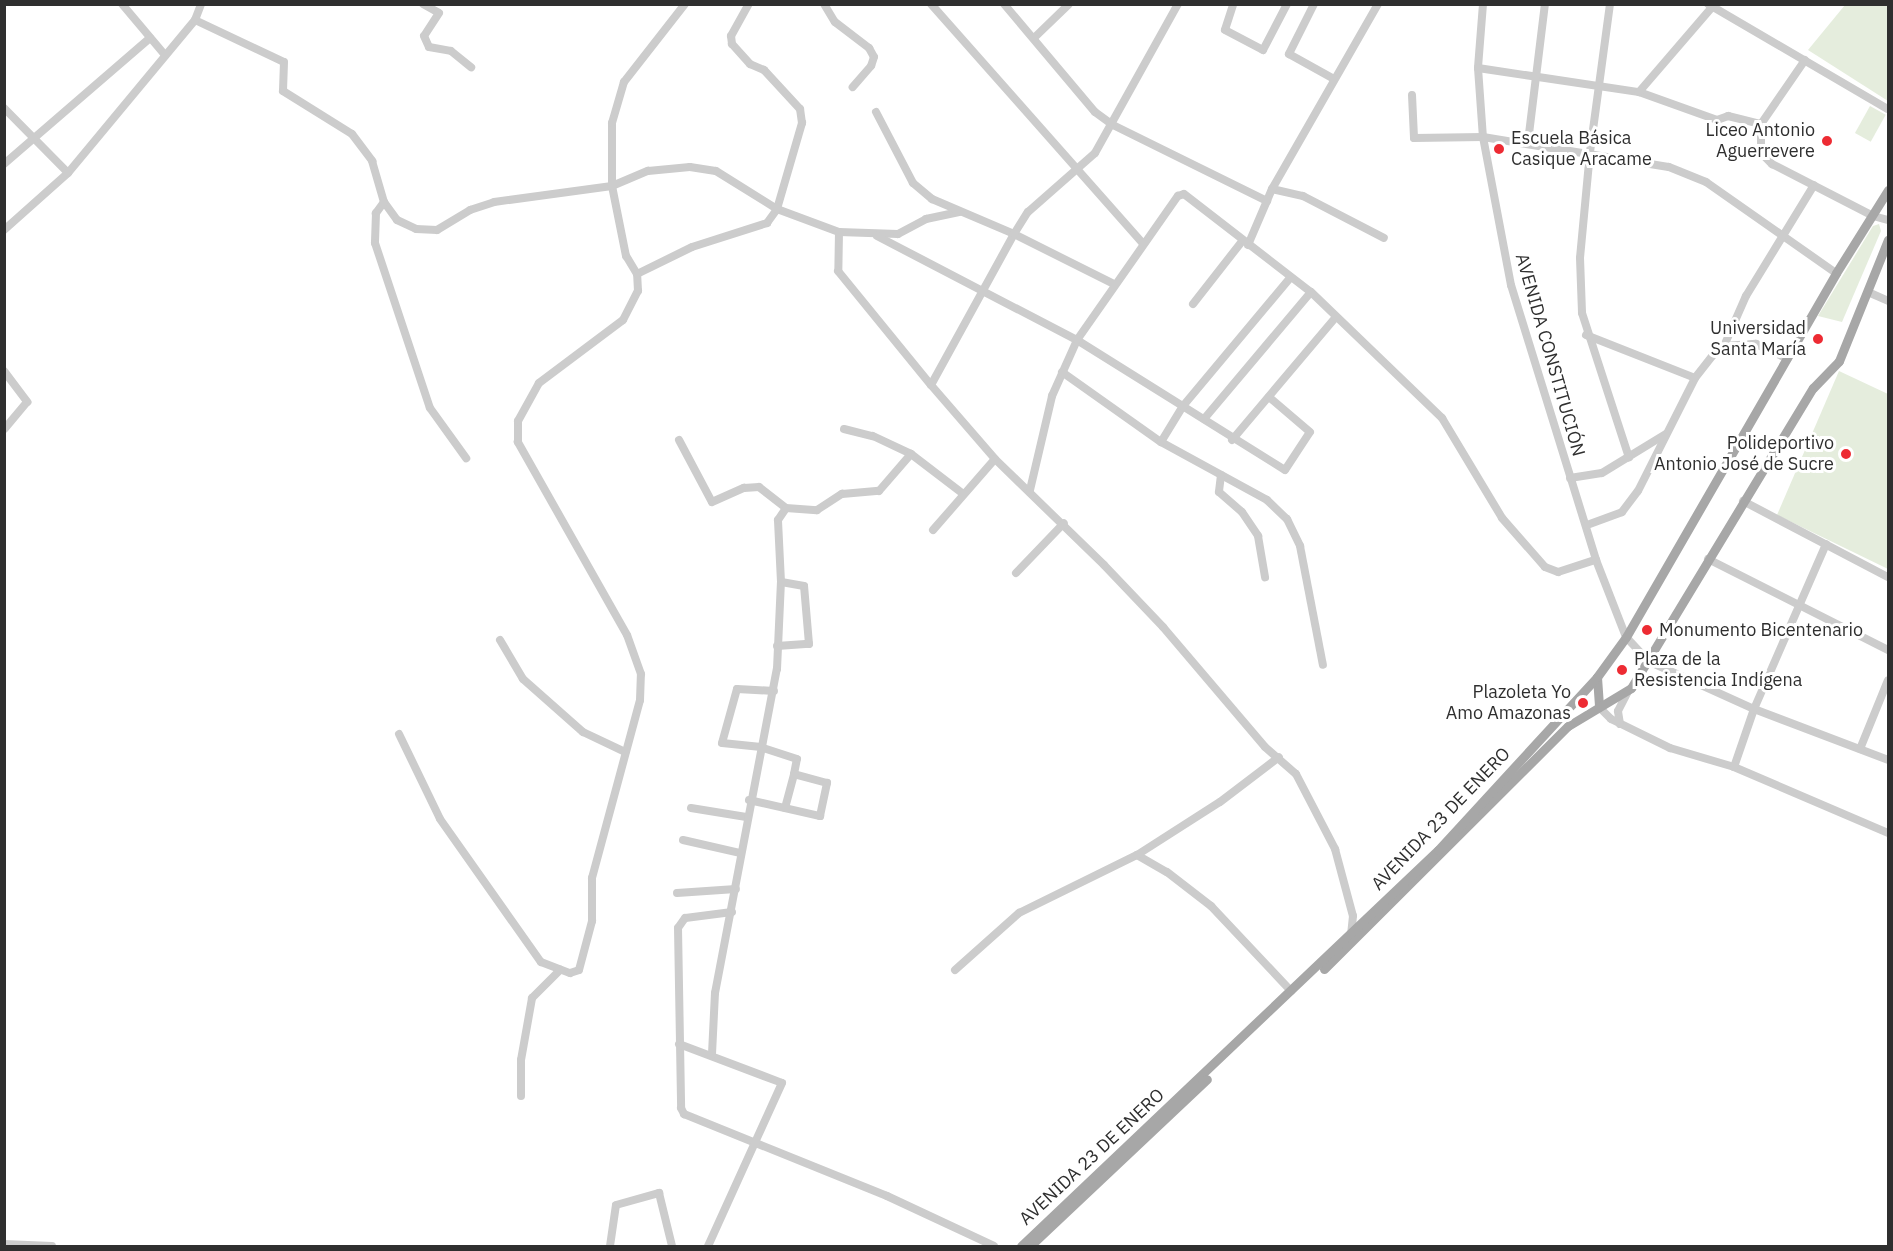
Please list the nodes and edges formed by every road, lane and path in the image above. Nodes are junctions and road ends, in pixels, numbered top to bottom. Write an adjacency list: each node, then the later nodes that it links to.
1 (122, 4): 21 (street)
2 (201, 4): 19 (street)
3 (423, 4): 24 (street)
4 (685, 4): 45 (street)
5 (749, 4): 50 (street)
6 (824, 4): 28 (street)
7 (931, 4): 42 (street)
8 (1004, 4): 20 (street)
9 (1069, 4): 20 (street)
10 (1178, 4): 36 (street)
11 (1287, 4): 17 (street)
12 (1314, 4): 27 (street)
13 (1378, 4): 27 (street)
14 (1483, 4): 25 (street, AVENIDA CONSTITUCIÓN)
15 (1545, 4): 26 (street)
16 (1610, 4): 29 (street)
17 (1233, 5)
18 (1710, 6): 23 (street); 30 (street)
19 (195, 20): 22 (street); 49 (street)
20 (1035, 37): 36 (street)
21 (150, 38): 22 (street); 38 (street)
22 (165, 55): 43 (street)
23 (1805, 60): 33 (street); 35 (street)
24 (471, 67)
25 (1478, 68): 26 (street); 37 (street, AVENIDA CONSTITUCIÓN)
26 (1536, 78): 29 (street); 39 (street)
27 (1334, 79): 46 (street)
28 (853, 87)
29 (1598, 87): 30 (street); 40 (street)
30 (1639, 92): 35 (street)
31 (1412, 95): 37 (street)
32 (4, 108): 38 (street)
33 (1888, 109)
34 (876, 112): 51 (street)
35 (1761, 124): 44 (street)
36 (1113, 125): 42 (street); 48 (street)
37 (1483, 137): 39 (street); 95 (street, AVENIDA CONSTITUCIÓN)
38 (34, 139): 41 (street); 43 (street)
39 (1528, 142): 40 (street)
40 (1590, 152): 58 (street); 73 (street)
41 (4, 164)
42 (1079, 168): 56 (street); 62 (street)
43 (68, 173): 54 (street)
44 (1814, 185): 52 (street); 58 (street)
45 (612, 186): 49 (street); 50 (street); 64 (street)
46 (1272, 189): 48 (street); 59 (street)
47 (1888, 189): 52 (main road, AVENIDA 23 DE ENERO)
48 (1267, 201): 61 (street)
49 (384, 202): 91 (street)
50 (777, 209): 55 (street); 64 (street)
51 (960, 212): 56 (street); 57 (street)
52 (1873, 216): 53 (street); 63 (main road, AVENIDA 23 DE ENERO)
53 (1888, 220)
54 (4, 230)
55 (839, 232): 57 (street); 80 (street)
56 (1014, 234): 66 (street); 67 (street)
57 (874, 235): 67 (street)
58 (1781, 235): 63 (street); 75 (street)
59 (1384, 238)
60 (1888, 240): 69 (main road, AVENIDA 23 DE ENERO)
61 (1245, 242): 62 (street); 65 (street); 71 (street)
62 (1143, 244): 66 (street)
63 (1836, 273): 76 (main road, AVENIDA 23 DE ENERO)
64 (637, 274): 129 (street)
65 (1291, 277): 68 (street); 82 (street)
66 (1114, 284): 74 (street)
67 (985, 291): 74 (street); 80 (street)
68 (1311, 292): 72 (street); 83 (street)
69 (1868, 292): 70 (street); 98 (main road, AVENIDA 23 DE ENERO)
70 (1888, 301)
71 (1193, 304)
72 (1335, 318): 81 (street); 105 (street)
73 (1586, 335): 79 (street); 92 (street)
74 (1077, 340): 78 (street); 82 (street)
75 (1724, 346): 76 (street); 79 (street)
76 (1788, 359): 111 (main road, AVENIDA 23 DE ENERO)
77 (4, 371): 84 (street)
78 (1062, 372): 89 (street); 96 (street)
79 (1695, 378): 86 (street)
80 (932, 385): 93 (street)
81 (1269, 397): 88 (street); 88 (street)
82 (1184, 406): 83 (street); 89 (street)
83 (1204, 419): 88 (street)
84 (4, 429)
85 (844, 429): 90 (street)
86 (1668, 433): 92 (street); 101 (street)
87 (679, 440): 99 (street)
88 (1232, 440)
89 (1161, 442): 94 (street)
90 (911, 454): 97 (street); 99 (street)
91 (466, 458)
92 (1629, 458): 95 (street)
93 (995, 459): 96 (street); 97 (street)
94 (1221, 475): 107 (street); 116 (street)
95 (1570, 478): 101 (street, AVENIDA CONSTITUCIÓN)
96 (1030, 490): 100 (street)
97 (962, 493): 102 (street)
98 (1743, 501): 103 (street); 104 (main road, AVENIDA 23 DE ENERO)
99 (786, 508): 109 (street)
100 (1064, 524): 106 (street); 130 (street)
101 (1587, 525): 105 (street, AVENIDA CONSTITUCIÓN)
102 (933, 530)
103 (1826, 544): 108 (street); 110 (street)
104 (1708, 559): 110 (street); 115 (main road, AVENIDA 23 DE ENERO)
105 (1596, 560): 111 (street, AVENIDA CONSTITUCIÓN)
106 (1016, 573)
107 (1264, 577)
108 (1888, 577)
109 (782, 582): 113 (street); 113 (street)
110 (1797, 606): 114 (street); 124 (street)
111 (1626, 637): 115 (street, AVENIDA CONSTITUCIÓN); 117 (main road, AVENIDA 23 DE ENERO)
112 (500, 640): 129 (street)
113 (777, 646): 119 (street)
114 (1888, 650)
115 (1648, 661): 120 (main road, AVENIDA 23 DE ENERO); 124 (street)
116 (1323, 665)
117 (1598, 677): 121 (main road); 145 (main road, AVENIDA 23 DE ENERO)
118 (1888, 680): 128 (street)
119 (774, 691): 127 (street); 127 (street)
120 (1628, 691): 122 (main road, AVENIDA 23 DE ENERO); 125 (street)
121 (1596, 692): 122 (main road); 123 (main road)
122 (1615, 699): 123 (main road, AVENIDA 23 DE ENERO)
123 (1599, 707): 125 (street); 160 (main road, AVENIDA 23 DE ENERO)
124 (1754, 709): 128 (street); 132 (street)
125 (1620, 724): 132 (street)
126 (399, 734): 146 (street)
127 (761, 747): 133 (street); 134 (street)
128 (1860, 749): 131 (street)
129 (625, 752): 146 (street)
130 (1279, 757): 141 (street); 145 (street)
131 (1888, 760)
132 (1734, 767): 138 (street)
133 (794, 774): 136 (street); 136 (street)
134 (749, 800): 136 (street); 137 (street)
135 (691, 808): 137 (street)
136 (785, 808)
137 (746, 817): 140 (street)
138 (1888, 833)
139 (683, 840): 140 (street)
140 (740, 853): 142 (street)
141 (1137, 855): 147 (street); 148 (street)
142 (736, 889): 143 (street); 144 (street)
143 (677, 893)
144 (732, 912): 149 (street); 150 (street)
145 (1351, 935): 148 (main road, AVENIDA 23 DE ENERO)
146 (560, 970): 151 (street)
147 (955, 970)
148 (1292, 991): 159 (main road, AVENIDA 23 DE ENERO)
149 (680, 1044): 150 (street); 152 (street)
150 (712, 1054): 152 (street)
151 (521, 1096)
152 (755, 1143): 157 (street); 158 (street)
153 (4, 1244): 154 (street)
154 (52, 1246)
155 (610, 1246): 156 (street)
156 (672, 1246)
157 (708, 1246)
158 (994, 1246)
159 (1021, 1246)
160 (1030, 1246)

